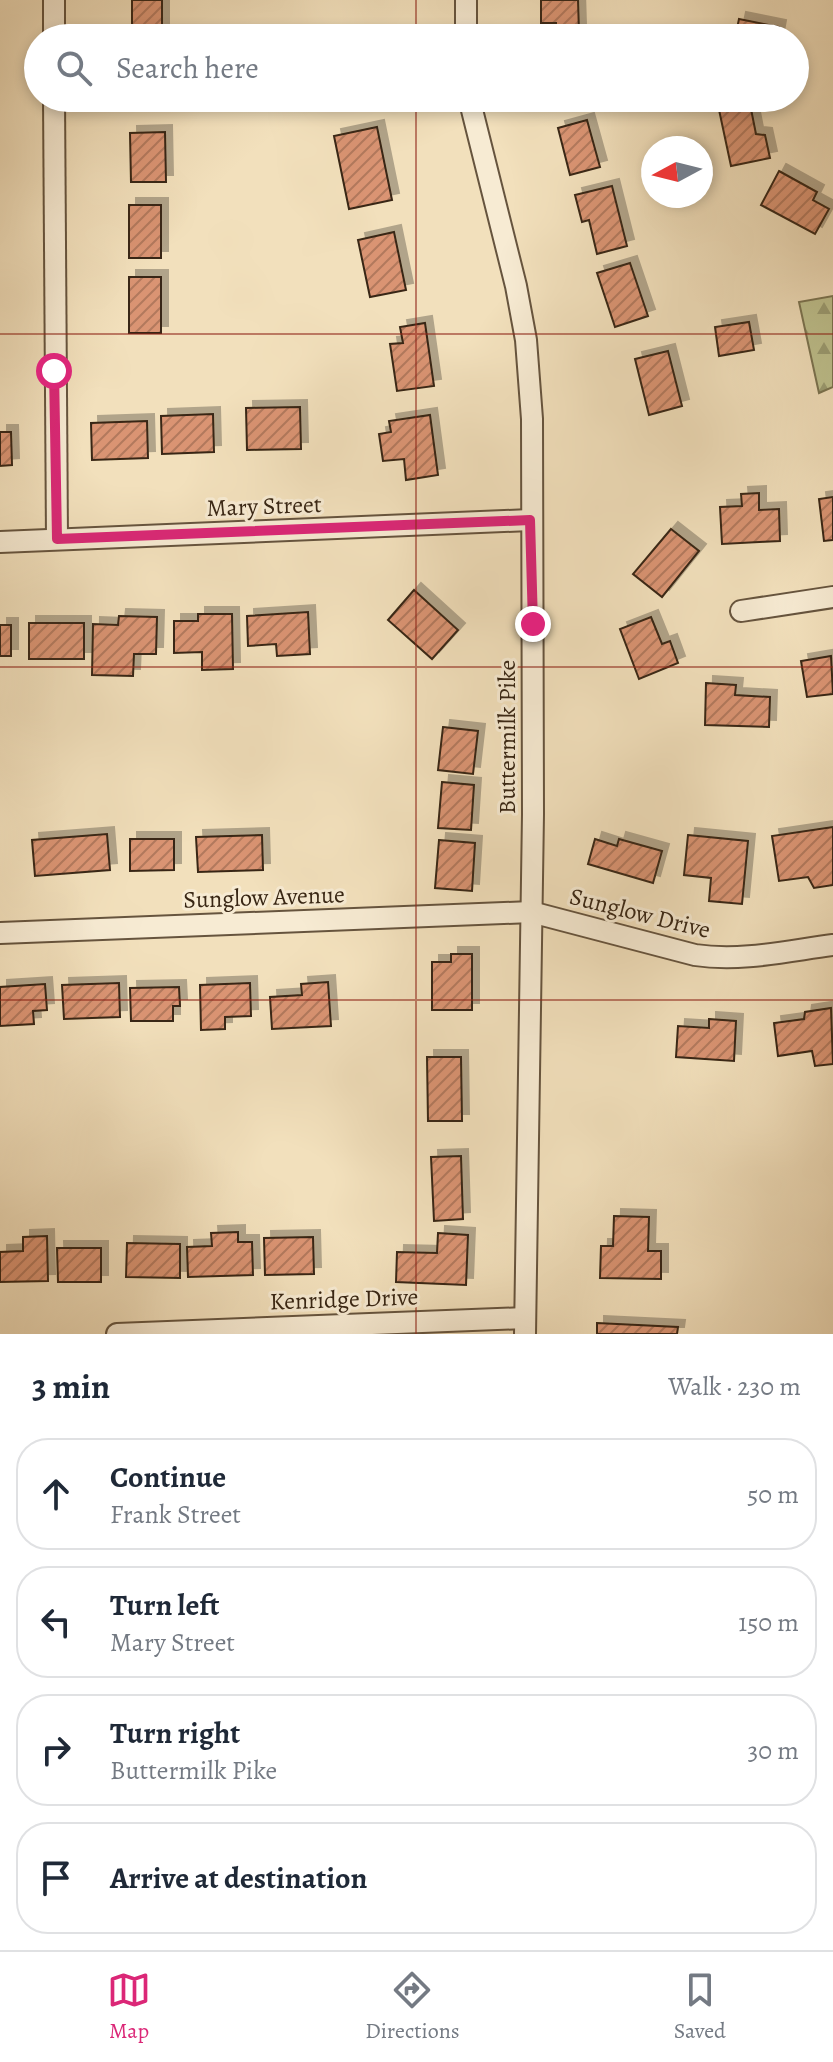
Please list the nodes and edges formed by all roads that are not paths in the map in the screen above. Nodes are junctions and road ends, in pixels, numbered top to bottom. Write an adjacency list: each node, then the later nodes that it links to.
1 (54, 0): 3 (street)
2 (466, 0): 4 (street)
3 (54, 24)
4 (466, 24)
5 (54, 112): 8 (street)
6 (472, 112): 7 (street, Buttermilk Pike)
7 (530, 520): 8 (street, Mary Street); 12 (street, Buttermilk Pike)
8 (57, 539): 9 (street, Mary Street)
9 (0, 542)
10 (833, 597): 11 (street)
11 (741, 611)
12 (531, 912): 13 (street, Sunglow Avenue); 14 (street, Sunglow Drive); 15 (street, Buttermilk Pike)
13 (0, 933)
14 (833, 945)
15 (525, 1326): 16 (street, Kenridge Drive)
16 (117, 1334)

